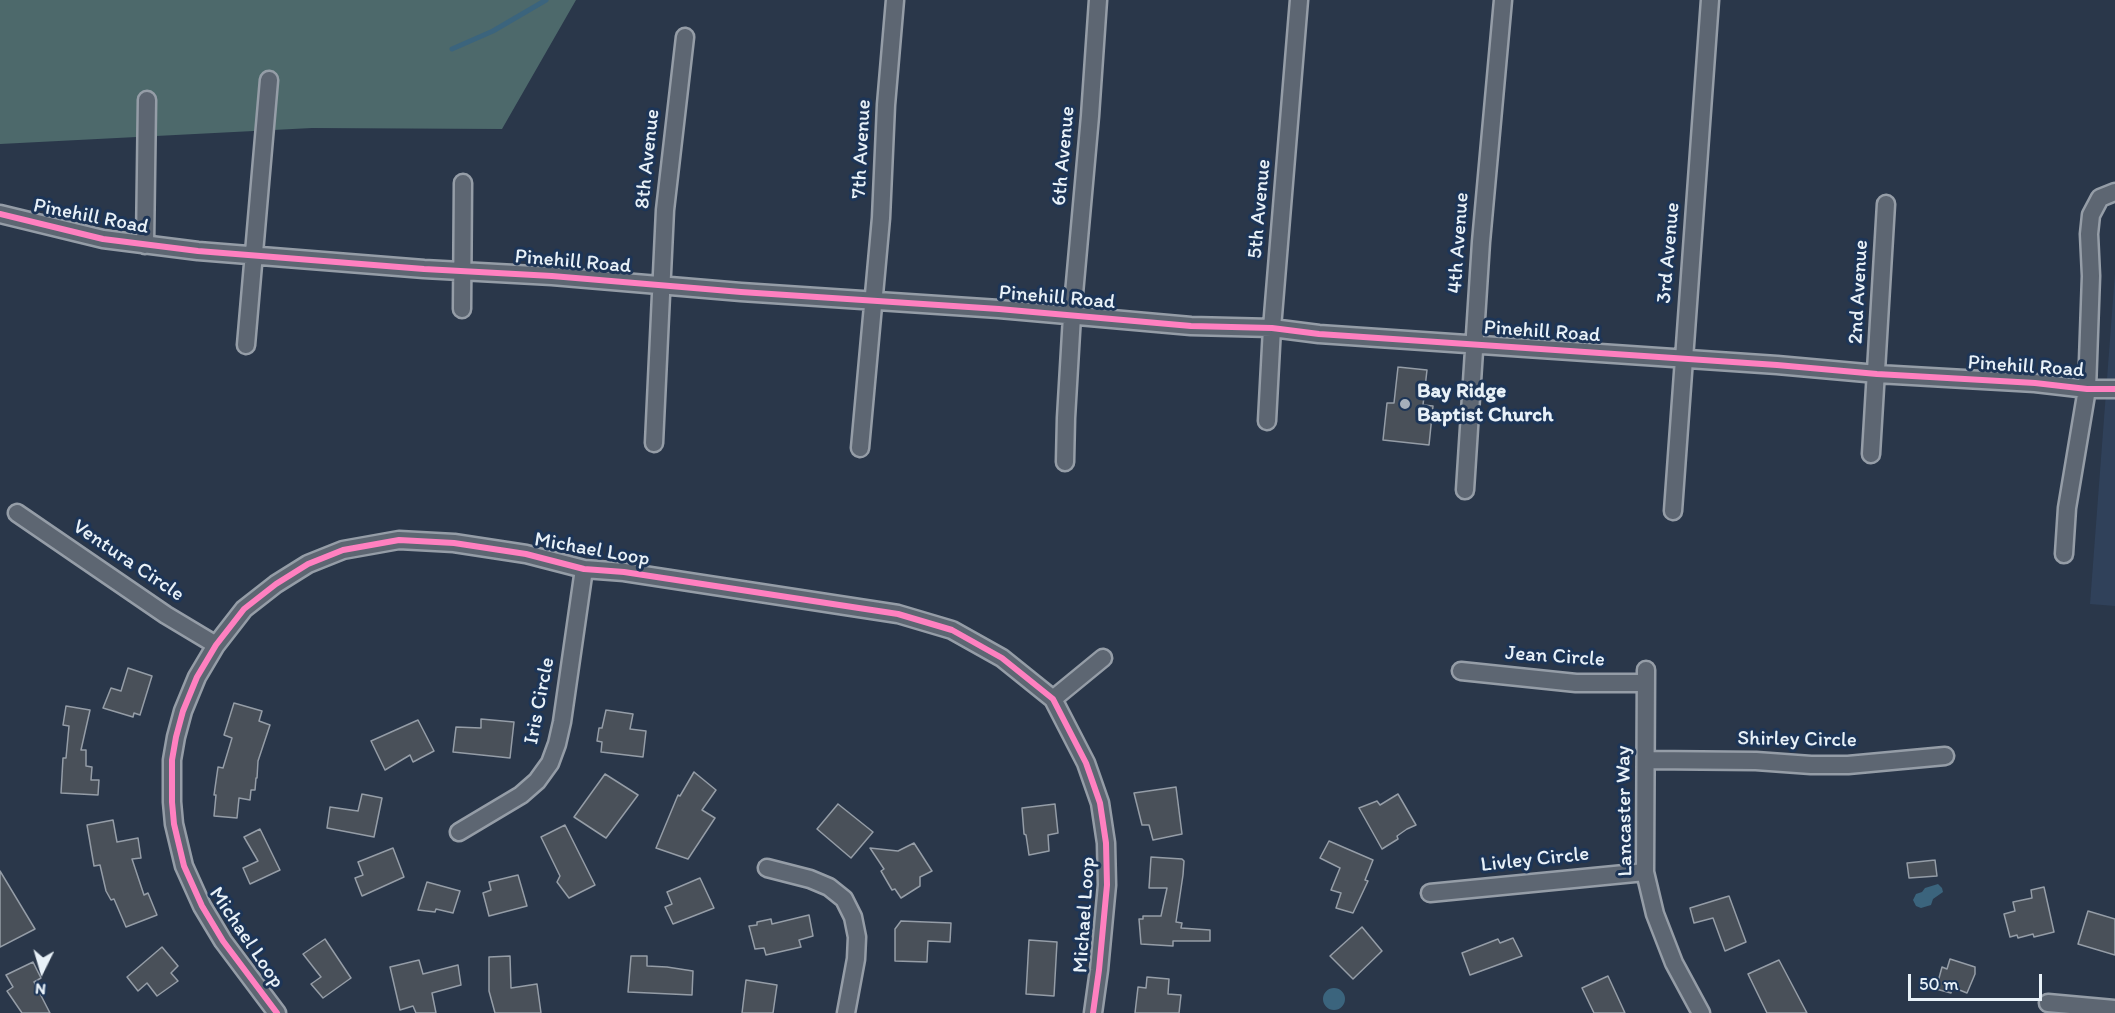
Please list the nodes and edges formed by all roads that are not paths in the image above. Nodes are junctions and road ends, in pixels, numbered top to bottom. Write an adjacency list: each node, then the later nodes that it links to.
1 (894, 0): 17 (street, 7th Avenue)
2 (1098, 0): 19 (street, 6th Avenue)
3 (1299, 0): 20 (street, 5th Avenue)
4 (1503, 0): 21 (street, 4th Avenue)
5 (1710, 0): 23 (street, 3rd Avenue)
6 (685, 37): 16 (street, 8th Avenue)
7 (269, 80): 14 (street)
8 (147, 100): 13 (street)
9 (464, 183): 15 (street)
10 (2115, 192): 25 (street)
11 (1886, 204): 24 (street, 2nd Avenue)
12 (0, 214): 13 (street, Pinehill Road)
13 (145, 245): 14 (street, Pinehill Road)
14 (253, 255): 15 (street, Pinehill Road); 22 (street)
15 (463, 272): 16 (street, Pinehill Road); 18 (street)
16 (662, 286): 17 (street, Pinehill Road); 28 (street, 8th Avenue)
17 (874, 300): 19 (street, Pinehill Road); 29 (street, 7th Avenue)
18 (462, 309)
19 (1072, 316): 20 (street, Pinehill Road); 31 (street, 6th Avenue)
20 (1272, 328): 21 (street, Pinehill Road); 27 (street, 5th Avenue)
21 (1475, 344): 23 (street, Pinehill Road); 32 (street, 4th Avenue)
22 (246, 345)
23 (1683, 359): 24 (street, Pinehill Road); 33 (street, 3rd Avenue)
24 (1877, 374): 25 (street, Pinehill Road); 30 (street, 2nd Avenue)
25 (2087, 389): 26 (street, Pinehill Road); 35 (street)
26 (2115, 389)
27 (1267, 421)
28 (654, 443)
29 (860, 448)
30 (1871, 454)
31 (1065, 462)
32 (1465, 490)
33 (1673, 511)
34 (17, 513): 37 (street, Ventura Circle)
35 (2064, 554)
36 (584, 569): 37 (street, Michael Loop); 41 (street, Michael Loop); 44 (street, Iris Circle)
37 (216, 645): 50 (street, Michael Loop)
38 (1103, 658): 41 (street)
39 (1461, 671): 40 (street, Jean Circle)
40 (1646, 676): 43 (street, Lancaster Way)
41 (1053, 699): 52 (street, Michael Loop)
42 (1945, 756): 43 (street, Shirley Circle)
43 (1647, 760): 46 (street, Lancaster Way)
44 (459, 832)
45 (767, 868): 51 (street)
46 (1645, 872): 47 (street, Livley Circle); 53 (street, Lancaster Way)
47 (1430, 893)
48 (2048, 1002): 49 (street)
49 (2115, 1009)
50 (277, 1013)
51 (846, 1013)
52 (1093, 1013)
53 (1701, 1013)

